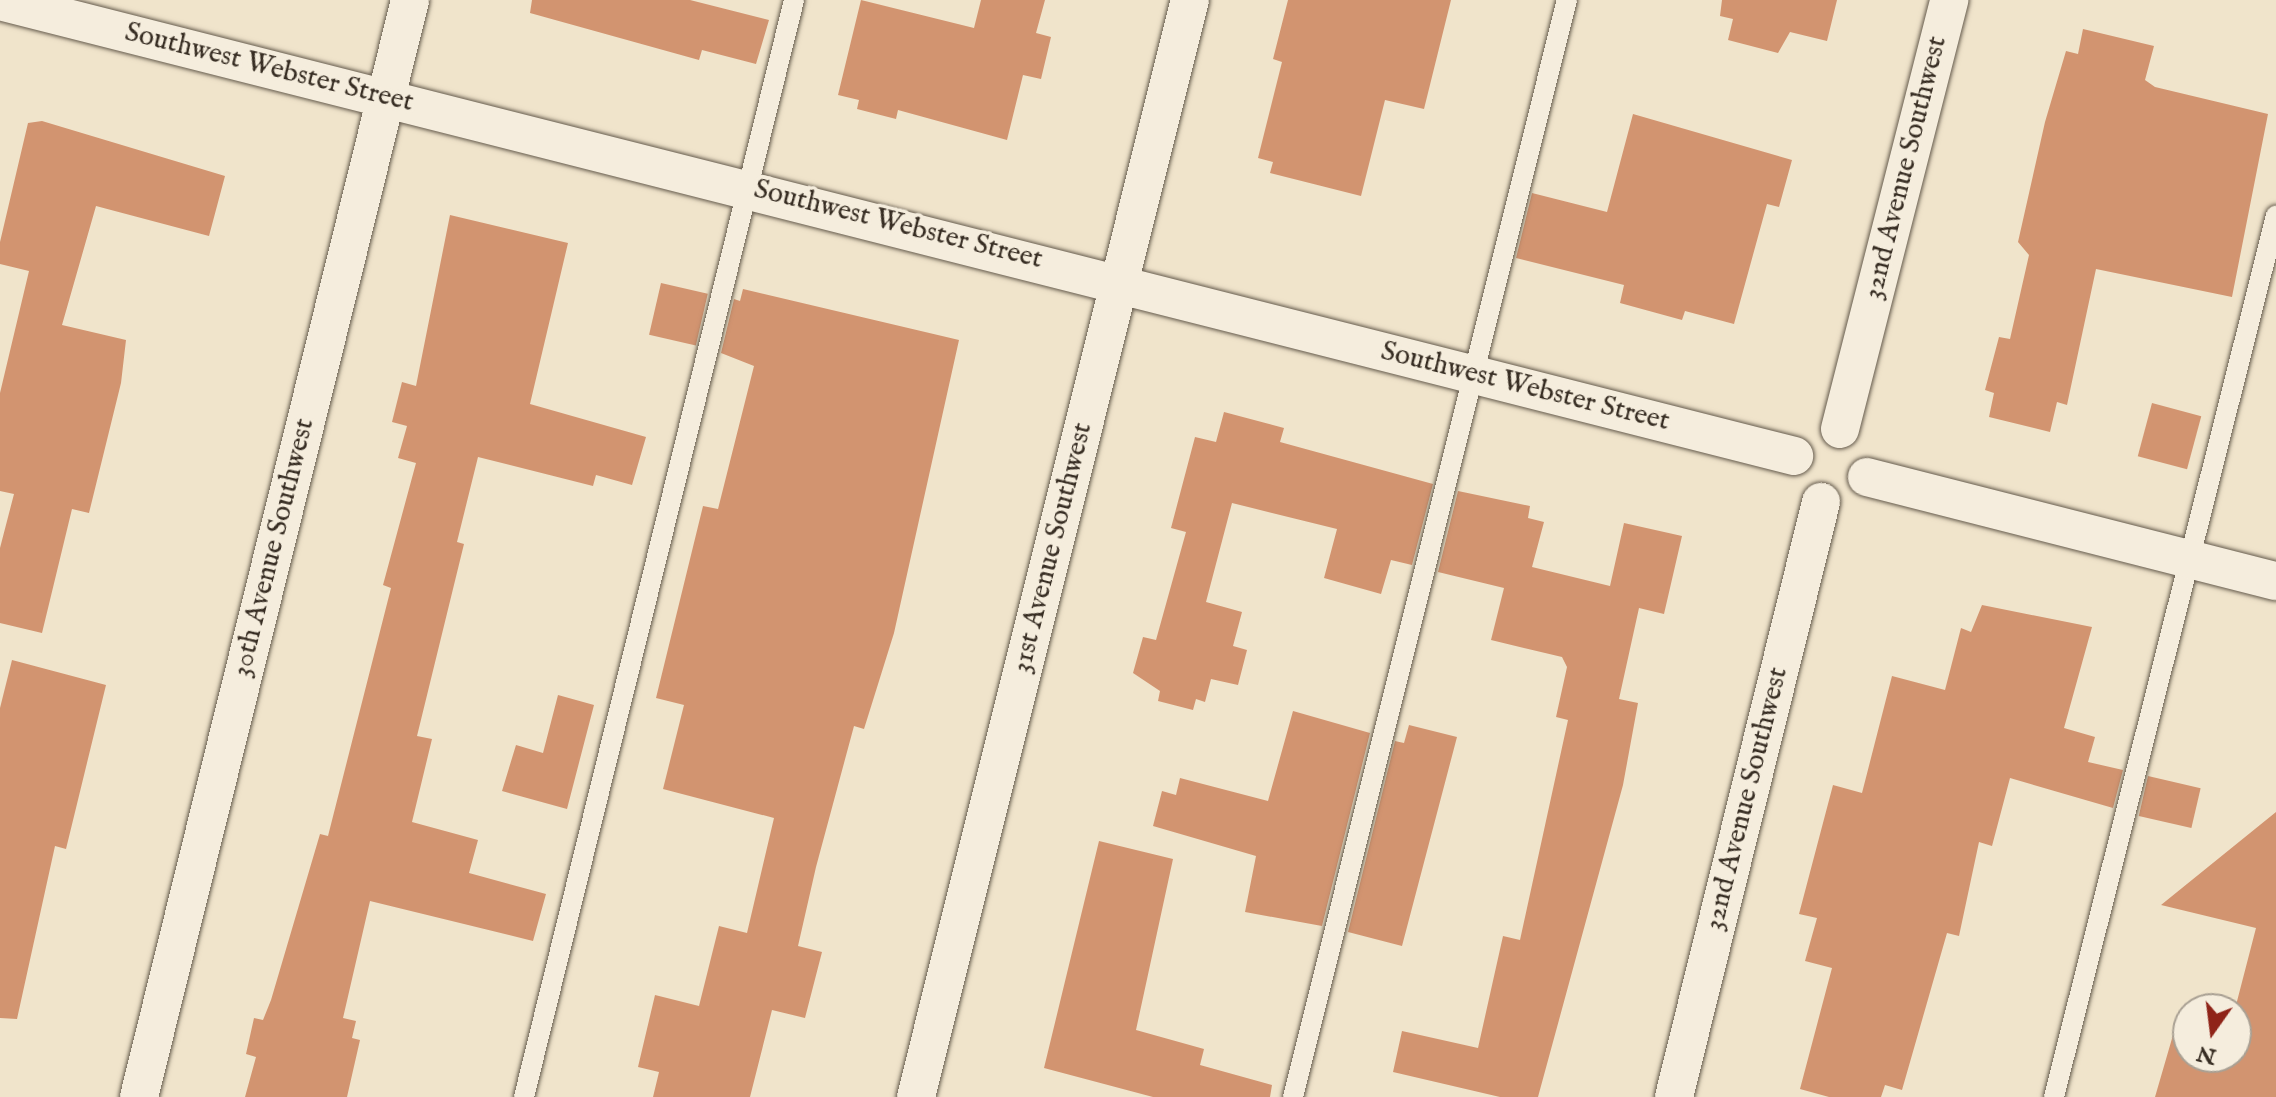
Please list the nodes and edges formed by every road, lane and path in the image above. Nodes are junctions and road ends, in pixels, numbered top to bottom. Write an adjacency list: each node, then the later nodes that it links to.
1 (410, 0): 7 (street, 30th Avenue Southwest)
2 (794, 0): 8 (lane)
3 (1190, 0): 10 (street, 31st Avenue Southwest)
4 (1567, 0): 11 (lane)
5 (1949, 0): 12 (street, 32nd Avenue Southwest)
6 (0, 1): 7 (street, Southwest Webster Street)
7 (386, 96): 8 (street, Southwest Webster Street); 18 (street, 30th Avenue Southwest)
8 (748, 187): 10 (street, Southwest Webster Street); 19 (lane)
9 (2276, 216): 16 (lane)
10 (1119, 282): 11 (street, Southwest Webster Street); 20 (street, 31st Avenue Southwest)
11 (1471, 375): 13 (street, Southwest Webster Street); 21 (lane)
12 (1840, 429): 13 (street); 14 (street)
13 (1794, 456): 15 (street)
14 (1867, 477): 15 (street); 16 (street)
15 (1821, 502): 22 (street, 32nd Avenue Southwest)
16 (2190, 559): 17 (street); 23 (lane)
17 (2276, 581)
18 (139, 1097)
19 (524, 1097)
20 (916, 1097)
21 (1293, 1097)
22 (1674, 1097)
23 (2054, 1097)

